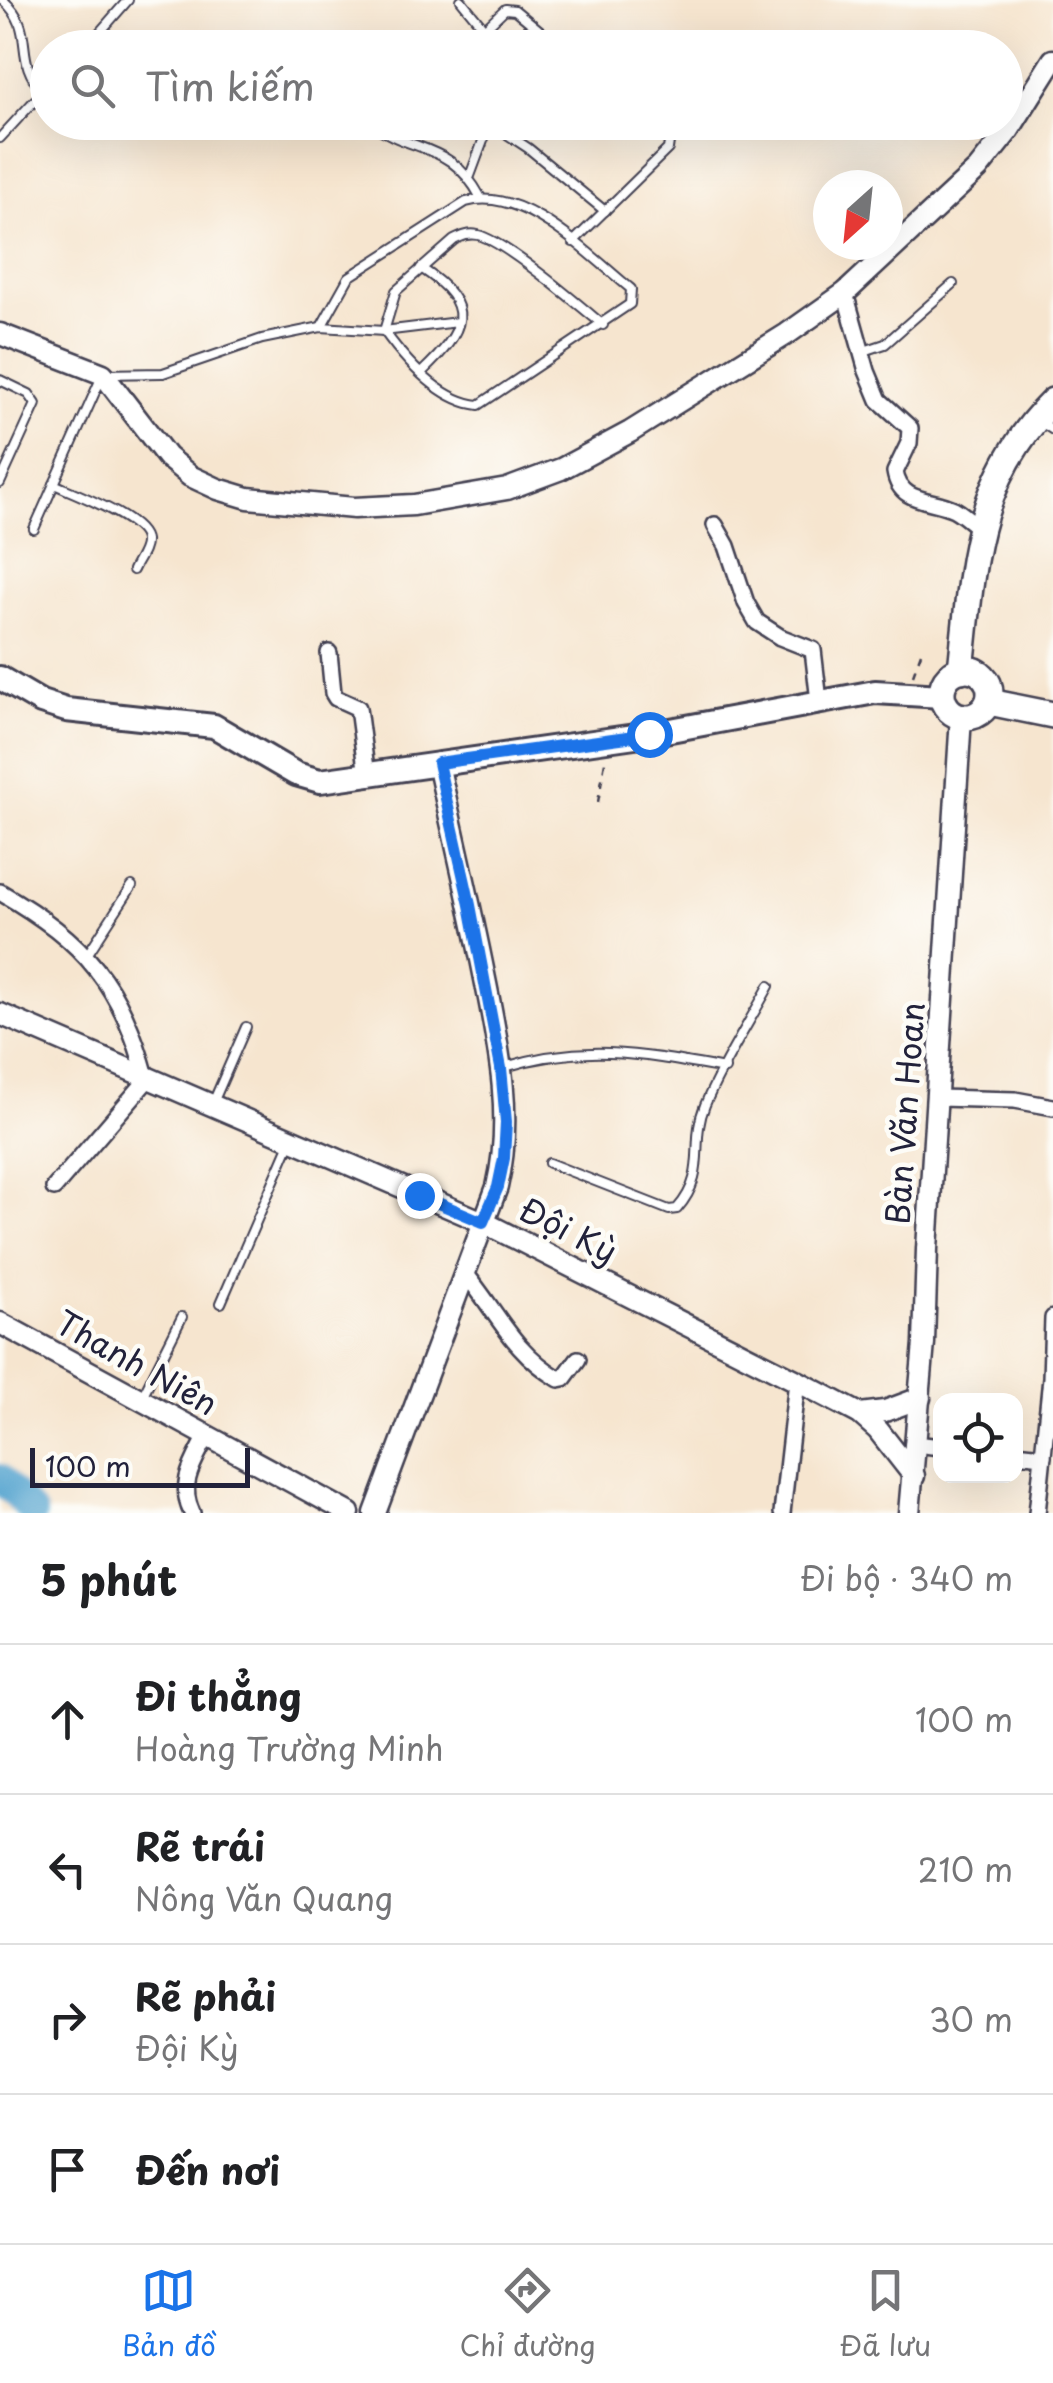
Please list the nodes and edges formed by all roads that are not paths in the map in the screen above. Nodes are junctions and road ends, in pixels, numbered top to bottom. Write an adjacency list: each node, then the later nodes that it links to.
1 (3, 0): 8 (lane)
2 (128, 0): 5 (lane)
3 (461, 0): 4 (lane)
4 (484, 29): 6 (lane)
5 (102, 30)
6 (539, 30)
7 (1053, 60): 10 (street)
8 (30, 74)
9 (30, 105): 11 (lane)
10 (1023, 108)
11 (0, 138)
12 (403, 140): 17 (lane)
13 (484, 140): 17 (lane)
14 (516, 140): 19 (lane)
15 (669, 140): 19 (lane)
16 (1001, 140): 23 (street)
17 (470, 176): 18 (lane)
18 (481, 198): 20 (lane); 26 (lane)
19 (605, 211): 20 (lane)
20 (574, 242): 25 (lane)
21 (421, 268): 24 (lane); 25 (lane); 27 (lane)
22 (952, 284): 29 (lane)
23 (845, 292): 29 (street); 31 (street)
24 (458, 322): 27 (lane); 30 (lane)
25 (603, 325): 30 (lane)
26 (322, 326): 27 (lane); 31 (lane)
27 (384, 330): 30 (lane)
28 (0, 334): 31 (street)
29 (861, 352): 38 (street)
30 (422, 372)
31 (103, 374): 35 (lane)
32 (0, 380): 34 (lane)
33 (1047, 417): 38 (highway)
34 (0, 483)
35 (54, 484): 37 (lane); 39 (lane)
36 (714, 526): 44 (street)
37 (34, 528)
38 (980, 529): 41 (highway)
39 (133, 570)
40 (329, 653): 49 (street)
41 (961, 670): 43 (highway); 45 (highway)
42 (0, 678): 49 (main road)
43 (942, 696): 44 (main road); 47 (highway)
44 (819, 701): 48 (main road)
45 (989, 702): 46 (highway); 47 (highway)
46 (1053, 715)
47 (961, 717): 59 (street, Bàn Văn Hoan)
48 (438, 763): 49 (main road); 56 (street)
49 (366, 776)
50 (132, 886): 52 (lane)
51 (0, 892): 52 (street)
52 (87, 955): 58 (street)
53 (768, 986): 57 (lane)
54 (0, 1014): 58 (street, Đội Kỳ)
55 (246, 1027): 60 (lane)
56 (501, 1068): 57 (lane); 65 (street)
57 (725, 1069): 63 (lane)
58 (147, 1080): 60 (street, Đội Kỳ); 64 (street)
59 (938, 1098): 61 (street); 73 (street, Bàn Văn Hoan)
60 (211, 1107): 62 (street, Đội Kỳ)
61 (1053, 1107)
62 (291, 1141): 65 (street, Đội Kỳ); 67 (lane)
63 (548, 1163)
64 (54, 1188)
65 (483, 1222): 66 (street); 72 (street, Đội Kỳ)
66 (464, 1272): 71 (street); 85 (street)
67 (221, 1303)
68 (182, 1317): 74 (lane)
69 (1053, 1318): 76 (street)
70 (0, 1324): 74 (street, Thanh Niên)
71 (578, 1359)
72 (797, 1380): 75 (street, Đội Kỳ); 86 (street)
73 (920, 1398): 75 (street); 78 (street, Bàn Văn Hoan)
74 (140, 1401): 77 (street, Thanh Niên)
75 (860, 1414): 82 (street, Đội Kỳ)
76 (1050, 1425): 81 (street)
77 (206, 1438): 83 (street); 84 (street, Thanh Niên)
78 (916, 1444): 79 (street); 82 (street, Bàn Văn Hoan)
79 (933, 1446)
80 (1023, 1455): 81 (street)
81 (1043, 1456): 88 (street)
82 (914, 1476): 87 (street, Bàn Văn Hoan)
83 (192, 1513)
84 (349, 1513)
85 (375, 1513)
86 (782, 1513)
87 (909, 1513)
88 (1037, 1513)

